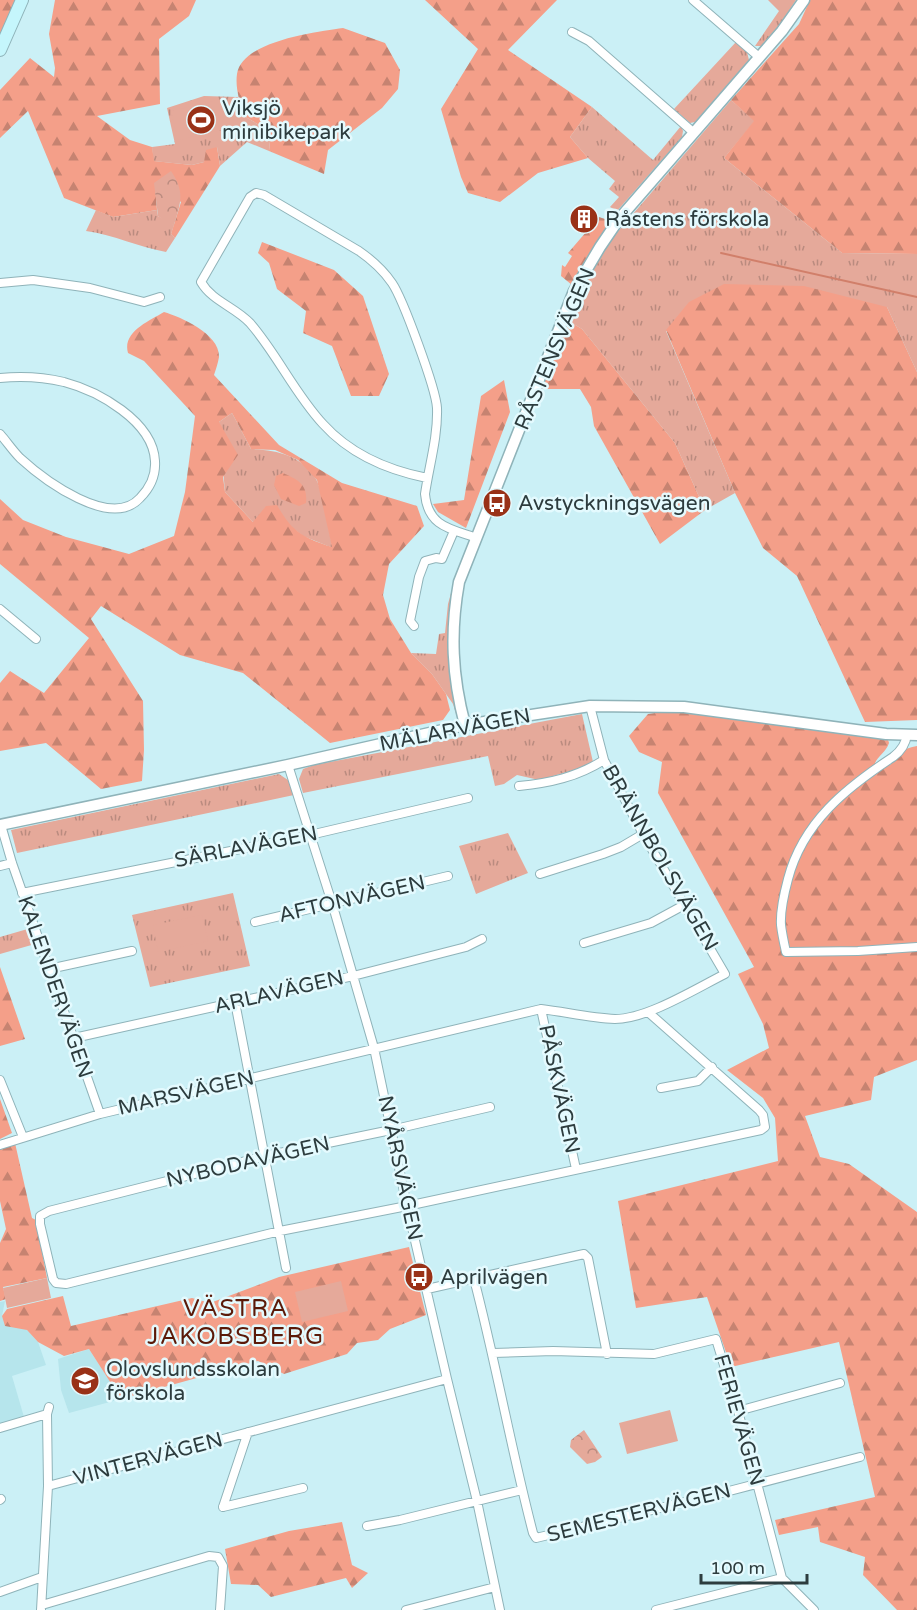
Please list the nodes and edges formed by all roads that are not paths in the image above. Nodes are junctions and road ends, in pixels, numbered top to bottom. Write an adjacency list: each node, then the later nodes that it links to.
1 (22, 0): 5 (main road)
2 (693, 0): 6 (street)
3 (804, 0): 6 (street, RÅSTENSVÄGEN)
4 (572, 32): 7 (street)
5 (0, 50)
6 (759, 57): 7 (street, RÅSTENSVÄGEN)
7 (693, 132): 14 (street, RÅSTENSVÄGEN)
8 (0, 283): 9 (street)
9 (160, 297)
10 (0, 378): 11 (street)
11 (0, 434)
12 (427, 478): 12 (street); 13 (street)
13 (454, 531): 14 (street); 16 (street)
14 (477, 538): 19 (street, RÅSTENSVÄGEN)
15 (0, 609): 17 (street)
16 (414, 626)
17 (36, 639)
18 (590, 706): 19 (street, MÄLARVÄGEN); 20 (street, MÄLARVÄGEN); 21 (street, BRÄNNBOLSVÄGEN)
19 (465, 725): 22 (street, MÄLARVÄGEN)
20 (912, 734): 38 (street)
21 (604, 760): 23 (street); 26 (street, BRÄNNBOLSVÄGEN)
22 (288, 765): 25 (street, MÄLARVÄGEN); 27 (street, NYÅRSVÄGEN)
23 (519, 786)
24 (468, 798): 27 (street, SÄRLAVÄGEN)
25 (0, 825): 28 (street, KALENDERVÄGEN)
26 (643, 834): 30 (street); 34 (street, BRÄNNBOLSVÄGEN)
27 (310, 835): 32 (street, SÄRLAVÄGEN); 33 (street, NYÅRSVÄGEN)
28 (12, 863): 29 (street); 32 (street, KALENDERVÄGEN)
29 (0, 866)
30 (540, 874)
31 (448, 876): 33 (street, AFTONVÄGEN)
32 (22, 893): 40 (street, KALENDERVÄGEN)
33 (332, 903): 35 (street, AFTONVÄGEN); 41 (street, NYÅRSVÄGEN)
34 (686, 904): 37 (street); 44 (street, BRÄNNBOLSVÄGEN)
35 (255, 922)
36 (482, 939): 41 (street, ARLAVÄGEN)
37 (584, 943)
38 (917, 947)
39 (132, 951): 40 (street)
40 (49, 969): 45 (street, KALENDERVÄGEN)
41 (353, 975): 42 (street, ARLAVÄGEN); 46 (street, NYÅRSVÄGEN)
42 (235, 1002): 45 (street, ARLAVÄGEN); 48 (street)
43 (542, 1009): 44 (street); 46 (street, MARSVÄGEN); 57 (street, PÅSKVÄGEN)
44 (648, 1012): 47 (street)
45 (74, 1038): 52 (street, KALENDERVÄGEN)
46 (374, 1048): 48 (street, MARSVÄGEN); 53 (street, NYÅRSVÄGEN)
47 (712, 1067): 50 (street); 57 (street)
48 (248, 1078): 52 (street, MARSVÄGEN); 56 (street)
49 (0, 1080): 54 (street)
50 (662, 1089)
51 (490, 1107): 53 (street, NYBODAVÄGEN)
52 (100, 1114): 54 (street, MARSVÄGEN)
53 (391, 1130): 56 (street, NYBODAVÄGEN); 58 (street, NYÅRSVÄGEN)
54 (23, 1137): 55 (street, MARSVÄGEN)
55 (0, 1145)
56 (264, 1156): 59 (street); 59 (street, NYBODAVÄGEN)
57 (576, 1169): 58 (street)
58 (407, 1206): 59 (street); 62 (street, NYÅRSVÄGEN)
59 (280, 1231): 60 (street)
60 (286, 1268)
61 (474, 1279): 62 (street); 63 (street, SEMESTERVÄGEN); 64 (street)
62 (427, 1288): 65 (street, NYÅRSVÄGEN)
63 (493, 1353): 64 (street, FERIEVÄGEN); 74 (street, SEMESTERVÄGEN)
64 (608, 1354): 67 (street, FERIEVÄGEN)
65 (447, 1379): 69 (street, VINTERVÄGEN); 75 (street, NYÅRSVÄGEN)
66 (840, 1383): 67 (street)
67 (738, 1411): 71 (street, FERIEVÄGEN)
68 (0, 1428): 72 (street)
69 (248, 1432): 72 (street, VINTERVÄGEN); 73 (street, VINTERVÄGEN)
70 (860, 1457): 71 (street, SEMESTERVÄGEN)
71 (757, 1484): 74 (street, SEMESTERVÄGEN); 78 (street, FERIEVÄGEN)
72 (48, 1486): 77 (street)
73 (303, 1488)
74 (522, 1490): 75 (street)
75 (477, 1501): 76 (street); 79 (street, NYÅRSVÄGEN)
76 (366, 1526)
77 (42, 1577): 80 (street); 81 (street)
78 (782, 1578): 85 (street); 86 (street)
79 (495, 1587): 83 (street); 84 (street, NYÅRSVÄGEN)
80 (0, 1592)
81 (41, 1608): 82 (street)
82 (220, 1610)
83 (406, 1610)
84 (500, 1610)
85 (656, 1610)
86 (814, 1610)

